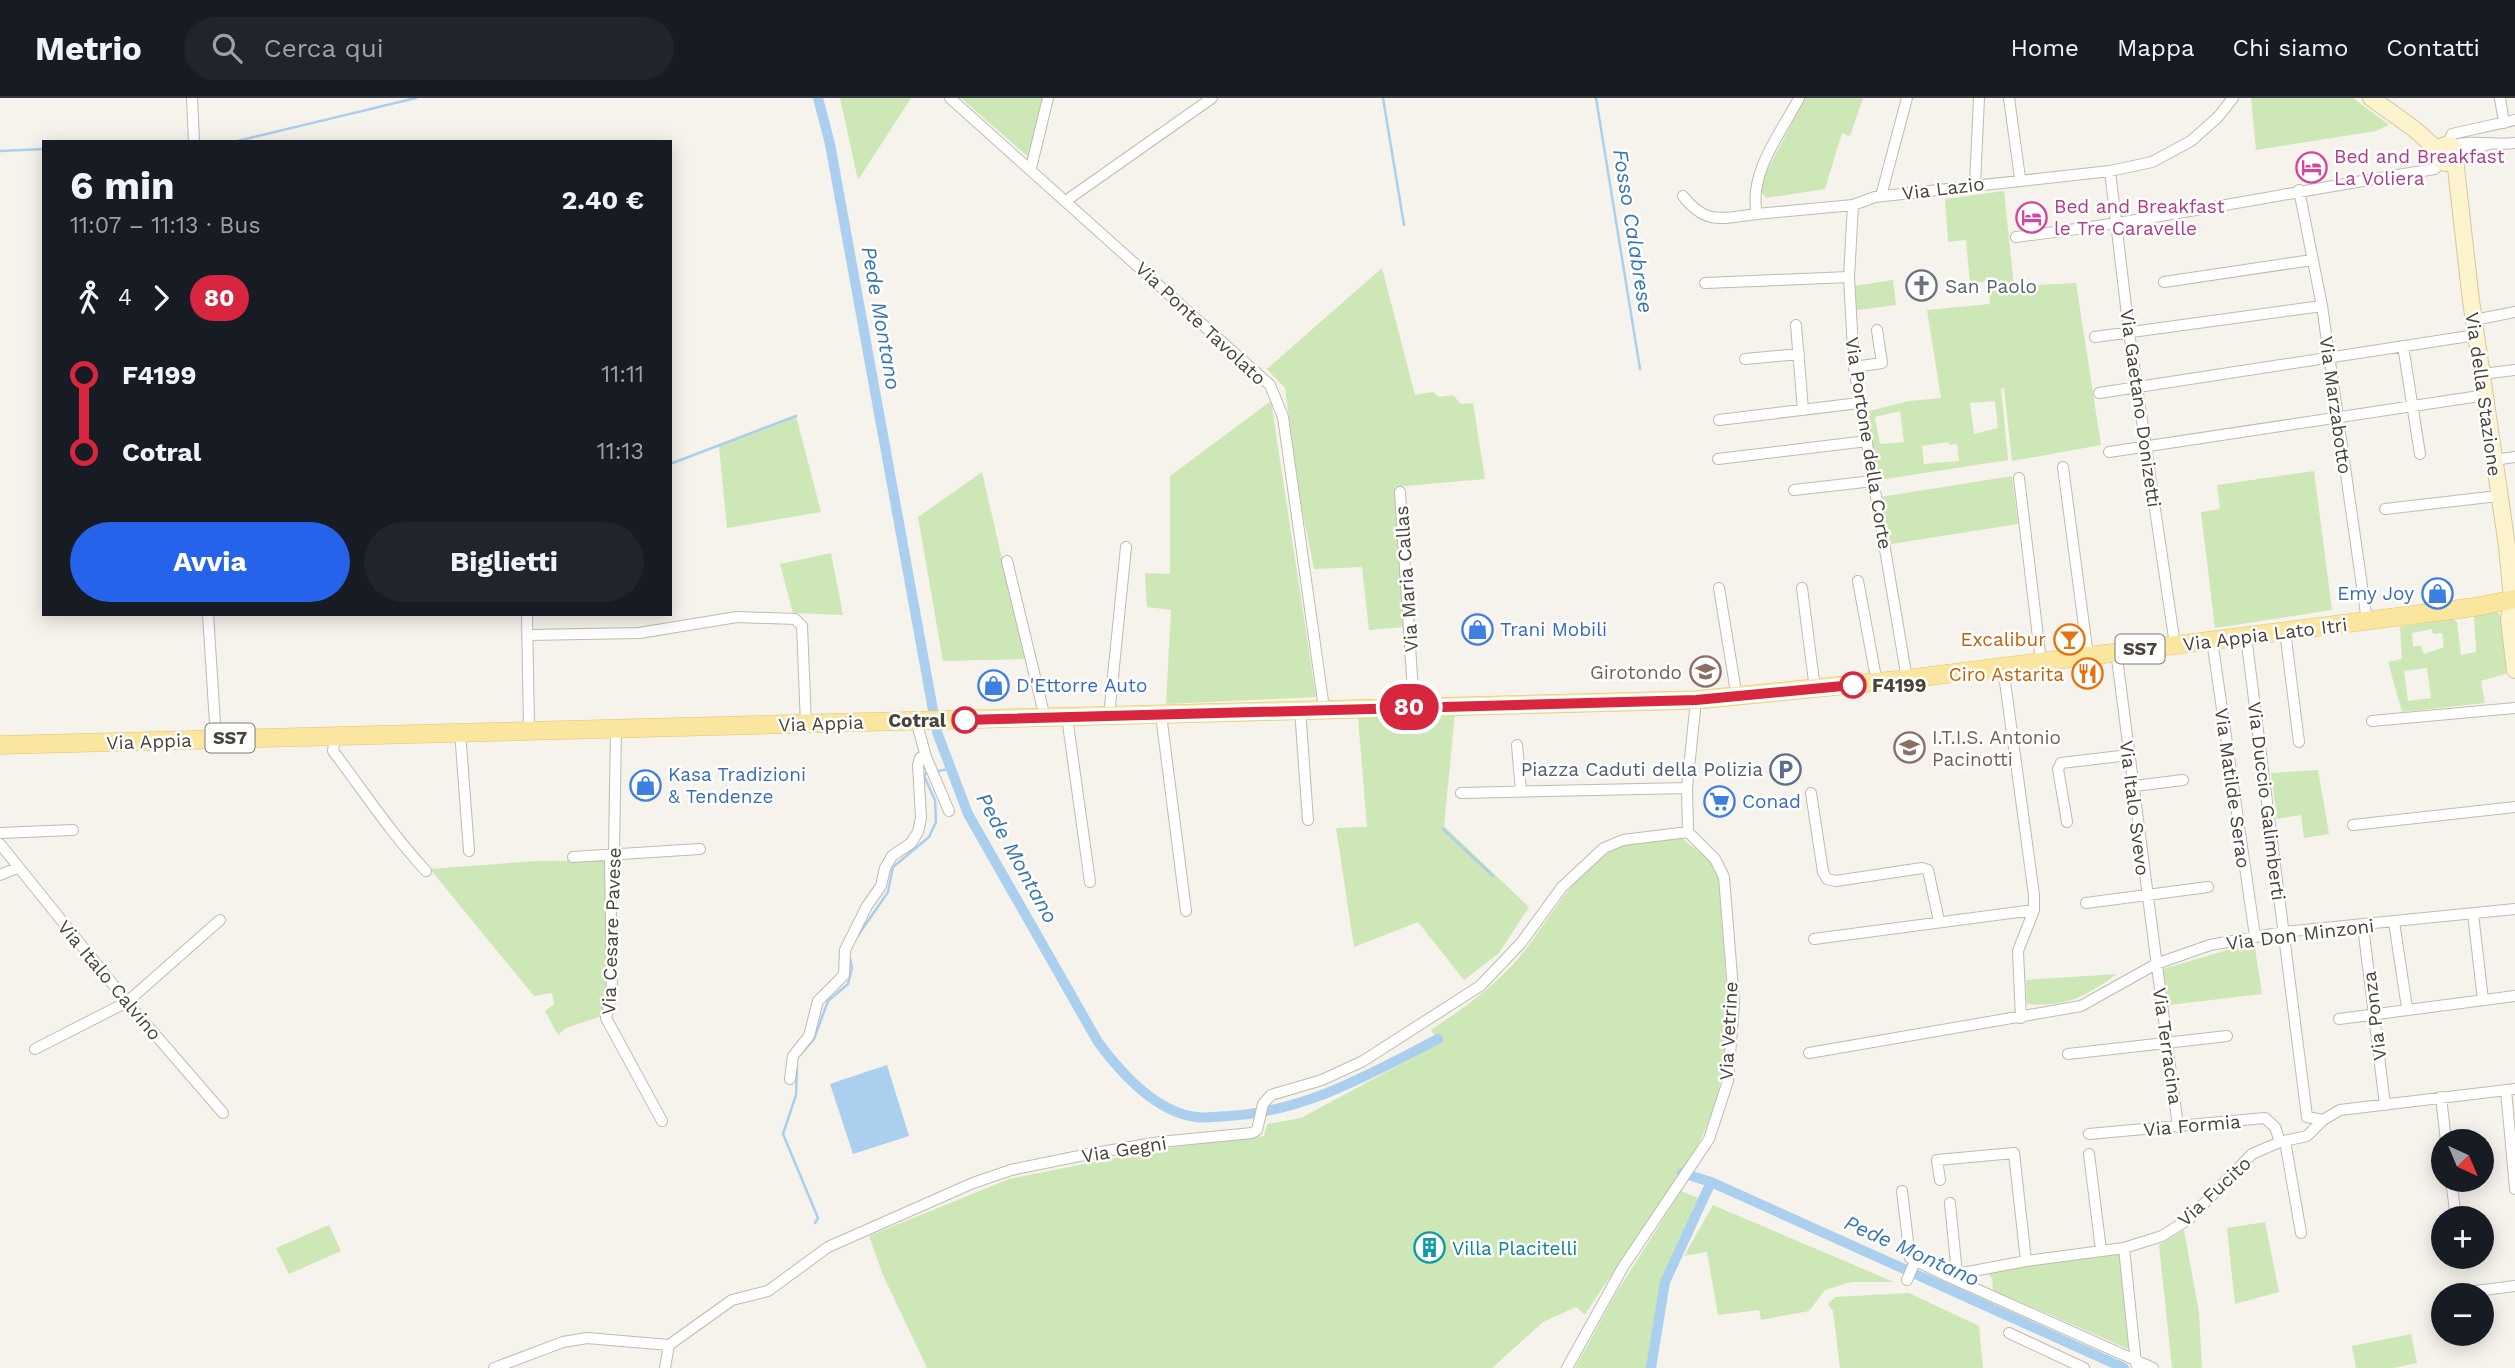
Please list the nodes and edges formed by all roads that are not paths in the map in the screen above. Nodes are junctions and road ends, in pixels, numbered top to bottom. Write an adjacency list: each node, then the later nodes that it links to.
1 (192, 98): 14 (street)
2 (950, 98): 18 (street, Via Ponte Tavolato)
3 (1048, 98): 18 (street)
4 (1212, 98): 25 (street)
5 (1799, 98): 27 (street)
6 (1907, 98): 23 (street)
7 (1979, 98): 21 (street)
8 (2009, 98): 20 (street)
9 (2232, 98): 19 (street, Via Lazio)
10 (2500, 98): 12 (street)
11 (2380, 100): 17 (street)
12 (2510, 122): 13 (street)
13 (2472, 128): 15 (street); 17 (street)
14 (194, 140)
15 (2485, 143): 16 (street); 17 (street)
16 (2515, 143)
17 (2447, 153): 22 (street); 37 (street, Via della Stazione)
18 (1031, 168): 25 (street, Via Ponte Tavolato)
19 (2110, 171): 20 (street, Via Lazio); 28 (street, Via Gaetano Donizetti)
20 (2020, 178): 21 (street, Via Lazio)
21 (1975, 184): 23 (street, Via Lazio)
22 (2299, 190): 28 (street); 30 (street, Via Marzabotto)
23 (1881, 196): 26 (street, Via Lazio)
24 (1683, 197): 27 (street, Via Lazio)
25 (1067, 200): 98 (street, Via Ponte Tavolato)
26 (1853, 205): 27 (street, Via Lazio); 31 (street, Via Portone della Corte)
27 (1757, 214)
28 (2117, 225): 29 (street); 39 (street, Via Gaetano Donizetti)
29 (2016, 237)
30 (2312, 260): 32 (street); 34 (street, Via Marzabotto)
31 (1849, 277): 33 (street); 45 (street, Via Portone della Corte)
32 (2164, 282)
33 (1705, 283)
34 (2322, 306): 39 (street); 43 (street, Via Marzabotto)
35 (2515, 312): 37 (street)
36 (1796, 325): 42 (street)
37 (2475, 327): 41 (street); 47 (street, Via della Stazione)
38 (1877, 330): 45 (street)
39 (2129, 332): 40 (street); 48 (street, Via Gaetano Donizetti)
40 (2095, 337)
41 (2403, 346): 43 (street); 52 (street)
42 (1798, 354): 44 (street); 53 (street)
43 (2328, 356): 48 (street); 54 (street, Via Marzabotto)
44 (1745, 359)
45 (1854, 367): 51 (street, Via Portone della Corte)
46 (2515, 370): 47 (street)
47 (2482, 374): 50 (street, Via della Stazione)
48 (2138, 387): 49 (street); 57 (street, Via Gaetano Donizetti)
49 (2099, 393)
50 (2486, 395): 52 (street); 62 (street, Via della Stazione)
51 (1859, 403): 53 (street); 56 (street, Via Portone della Corte)
52 (2410, 406): 54 (street); 59 (street)
53 (1803, 410): 55 (street)
54 (2337, 417): 57 (street); 80 (street, Via Marzabotto)
55 (1719, 420)
56 (1867, 441): 61 (street); 65 (street, Via Portone della Corte)
57 (2147, 446): 58 (street); 85 (street, Via Gaetano Donizetti)
58 (2109, 452)
59 (2420, 454)
60 (2515, 457): 62 (street)
61 (1718, 459)
62 (2494, 460): 68 (street, Via della Stazione)
63 (2063, 467): 87 (street)
64 (2019, 478): 88 (street)
65 (1873, 481): 66 (street); 91 (street, Via Portone della Corte)
66 (1794, 490)
67 (1400, 492): 97 (street, Via Maria Callas)
68 (2498, 496): 69 (street); 70 (street, Via della Stazione)
69 (2385, 509)
70 (2509, 514): 71 (street, Via della Stazione)
71 (2511, 545): 77 (street, Via della Stazione)
72 (1126, 547): 102 (street)
73 (1007, 561): 104 (street)
74 (1858, 580): 92 (street)
75 (1719, 588): 95 (street)
76 (1802, 588): 93 (street)
77 (2514, 601): 80 (main road, Via Appia Lato Itri / SS7); 90 (street, Via della Stazione)
78 (208, 616): 112 (street)
79 (527, 616): 82 (street)
80 (2367, 621): 81 (main road, Via Appia Lato Itri / SS7)
81 (2285, 631): 83 (main road, Via Appia Lato Itri / SS7); 113 (street)
82 (527, 635): 107 (street); 108 (street)
83 (2246, 636): 84 (main road, Via Appia Lato Itri / SS7); 152 (street, Via Duccio Galimberti)
84 (2212, 640): 85 (main road, Via Appia Lato Itri / SS7); 153 (street, Via Matilde Serao)
85 (2175, 645): 86 (main road, Via Appia Lato Itri / SS7)
86 (2116, 651): 87 (main road, Via Appia Lato Itri / SS7); 116 (street, Via Italo Svevo)
87 (2088, 656): 88 (main road, Via Appia Lato Itri / SS7)
88 (2041, 662): 89 (main road, Via Appia Lato Itri / SS7)
89 (2003, 667): 91 (main road, Via Appia Lato Itri / SS7); 145 (street)
90 (2515, 670)
91 (1907, 679): 92 (main road, Via Appia Lato Itri / SS7)
92 (1877, 682): 93 (main road, Via Appia Lato Itri / SS7)
93 (1815, 689): 94 (main road, Via Appia Lato Itri / SS7)
94 (1768, 695): 95 (main road, Via Appia / SS7)
95 (1737, 698): 96 (main road, Via Appia / SS7)
96 (1696, 700): 97 (main road, Via Appia / SS7); 120 (street)
97 (1415, 707): 98 (main road, Via Appia / SS7)
98 (1324, 708): 100 (main road, Via Appia / SS7)
99 (2515, 708): 106 (street)
100 (1300, 709): 101 (main road, Via Appia / SS7); 126 (street)
101 (1161, 715): 102 (main road, Via Appia / SS7); 146 (street)
102 (1109, 716): 103 (main road, Via Appia / SS7)
103 (1068, 717): 104 (main road, Via Appia / SS7); 140 (street)
104 (1045, 718): 105 (main road, Via Appia / SS7)
105 (917, 720): 107 (main road, Via Appia / SS7); 117 (street)
106 (2372, 721)
107 (806, 724): 109 (main road, Via Appia / SS7)
108 (529, 729): 109 (main road, Via Appia / SS7); 110 (main road, Via Appia / SS7)
109 (616, 729): 135 (street, Via Cesare Pavese)
110 (460, 731): 111 (main road, Via Appia / SS7); 134 (street)
111 (335, 735): 112 (main road, Via Appia / SS7); 138 (street)
112 (216, 739): 114 (main road, Via Appia / SS7)
113 (2300, 742)
114 (0, 745)
115 (1517, 745): 121 (street)
116 (2129, 755): 119 (street, Via Italo Svevo); 127 (street)
117 (926, 757): 125 (street); 168 (street)
118 (2183, 779): 119 (street)
119 (2134, 786): 142 (street, Via Italo Svevo)
120 (1687, 788): 121 (street); 130 (street)
121 (1521, 791): 122 (street)
122 (1461, 793)
123 (1811, 793): 149 (street)
124 (2515, 807): 128 (street)
125 (949, 810)
126 (1308, 820)
127 (2067, 822)
128 (2353, 825)
129 (73, 830): 131 (street)
130 (1688, 832): 194 (street, Via Gegni); 198 (street, Via Vetrine)
131 (0, 833)
132 (0, 844): 137 (street, Via Italo Calvino)
133 (700, 849): 135 (street)
134 (469, 851)
135 (614, 854): 136 (street); 174 (street, Via Cesare Pavese)
136 (573, 857)
137 (17, 868): 139 (street); 158 (street, Via Italo Calvino)
138 (426, 871)
139 (0, 875)
140 (1090, 882)
141 (2208, 887): 142 (street)
142 (2146, 894): 143 (street); 155 (street, Via Italo Svevo)
143 (2086, 903)
144 (2515, 909): 147 (street, Via Don Minzoni)
145 (2034, 910): 149 (street); 161 (street)
146 (1186, 911)
147 (2473, 914): 150 (street, Via Don Minzoni); 157 (street)
148 (220, 920): 158 (street)
149 (1939, 921): 154 (street)
150 (2395, 922): 151 (street, Via Don Minzoni); 159 (street)
151 (2363, 926): 152 (street, Via Don Minzoni); 160 (street, Via Ponza)
152 (2284, 932): 153 (street, Via Don Minzoni); 173 (street, Via Duccio Galimberti)
153 (2255, 936): 155 (street, Via Don Minzoni)
154 (1814, 939)
155 (2156, 964): 161 (street, Via Don Minzoni); 164 (street, Via Terracina)
156 (2515, 996): 157 (street)
157 (2483, 1000): 159 (street)
158 (127, 1002): 165 (street); 172 (street, Via Italo Calvino)
159 (2407, 1008): 160 (street)
160 (2373, 1013): 162 (street); 171 (street, Via Ponza)
161 (2021, 1018): 166 (street, Via Don Minzoni)
162 (2339, 1019)
163 (2227, 1036): 164 (street)
164 (2169, 1043): 167 (street); 175 (street, Via Terracina)
165 (35, 1049)
166 (1810, 1053)
167 (2068, 1054)
168 (790, 1079)
169 (2510, 1089): 170 (street, Via Fucito); 181 (street)
170 (2441, 1097): 171 (street, Via Fucito); 176 (street)
171 (2385, 1105): 173 (street, Via Fucito)
172 (223, 1113)
173 (2323, 1120): 178 (street, Via Fucito)
174 (662, 1121)
175 (2178, 1128): 177 (street, Via Formia); 178 (street, Via Formia)
176 (2445, 1129)
177 (2089, 1134)
178 (2283, 1141): 184 (street); 185 (street, Via Fucito)
179 (2089, 1154): 186 (street)
180 (1940, 1180): 188 (street)
181 (2515, 1183)
182 (1902, 1191): 187 (street)
183 (1950, 1203): 189 (street)
184 (2301, 1233)
185 (2124, 1248): 186 (street, Via Fucito); 195 (street)
186 (2101, 1250): 188 (street, Via Fucito)
187 (1913, 1261): 189 (street); 190 (street)
188 (2026, 1261): 189 (street, Via Fucito)
189 (1952, 1275): 195 (street)
190 (1907, 1280)
191 (2515, 1286): 192 (street)
192 (2494, 1289)
193 (2009, 1333): 199 (street)
194 (669, 1345): 196 (street); 197 (street)
195 (2136, 1364): 200 (street)
196 (494, 1368)
197 (665, 1368)
198 (1567, 1368)
199 (2084, 1368)
200 (2153, 1368)

